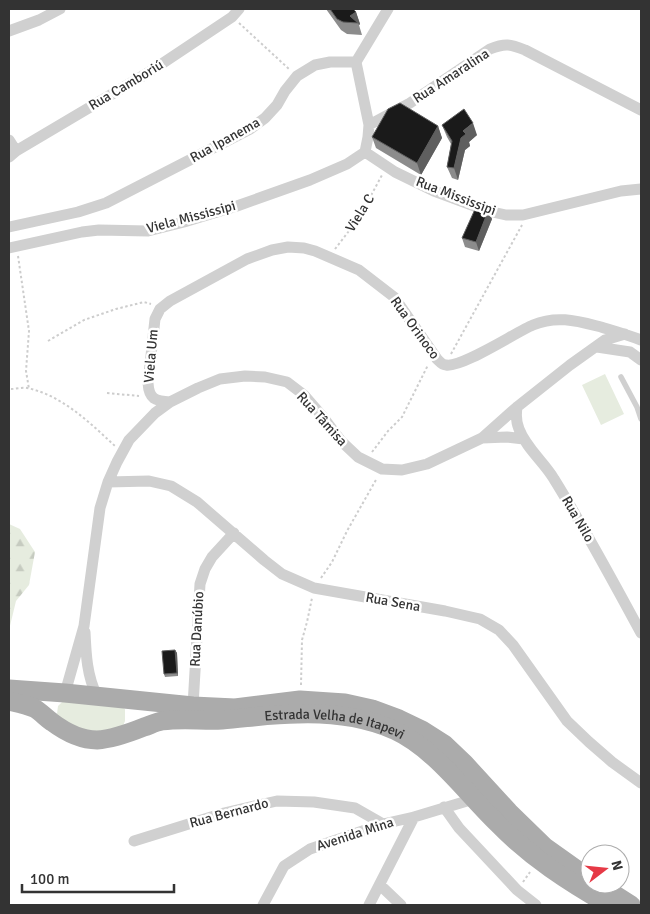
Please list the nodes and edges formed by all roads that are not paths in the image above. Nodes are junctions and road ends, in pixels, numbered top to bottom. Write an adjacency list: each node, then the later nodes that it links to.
1 (60, 9): 4 (street)
2 (388, 9): 5 (street)
3 (235, 13): 10 (street, Rua Camboriú)
4 (9, 31)
5 (356, 62): 7 (street); 12 (street, Rua Ipanema)
6 (641, 110): 7 (street, Rua Amaralina)
7 (369, 124): 9 (street)
8 (9, 140): 10 (street)
9 (365, 152): 11 (street, Rua Mississipi); 13 (street, Viela Mississipi)
10 (12, 154)
11 (641, 189)
12 (9, 227)
13 (13, 247)
14 (167, 304): 15 (street, Rua Orinoco); 21 (street, Viela Um)
15 (587, 324): 16 (street, Rua Orinoco); 18 (street)
16 (625, 334): 17 (street, Rua Orinoco); 18 (street, Rua Tâmisa)
17 (641, 340)
18 (597, 347): 19 (street); 22 (street, Rua Tâmisa)
19 (641, 360)
20 (621, 377): 23 (lane)
21 (170, 402): 24 (street, Rua Tâmisa); 26 (street, Rua Tâmisa)
22 (517, 406): 24 (street, Rua Tâmisa); 25 (street, Rua Nilo)
23 (641, 419)
24 (482, 438): 25 (street)
25 (524, 438): 29 (street, Rua Nilo)
26 (108, 482): 27 (street, Rua Sena); 28 (street, Rua Tâmisa)
27 (234, 533): 35 (street, Rua Danúbio); 38 (street, Rua Sena)
28 (84, 626): 31 (street, Rua Tâmisa); 32 (street, Rua Tâmisa)
29 (641, 632)
30 (9, 689): 31 (main road, Estrada Velha de Itapevi)
31 (65, 693): 32 (main road, Estrada Velha de Itapevi); 36 (main road)
32 (97, 696): 33 (main road, Estrada Velha de Itapevi)
33 (125, 699): 35 (main road, Estrada Velha de Itapevi); 37 (main road)
34 (9, 701): 36 (main road, Estrada Velha de Itapevi)
35 (193, 706): 39 (main road, Estrada Velha de Itapevi)
36 (59, 726): 37 (main road, Estrada Velha de Itapevi)
37 (128, 733): 40 (main road, Estrada Velha de Itapevi)
38 (641, 783)
39 (492, 794): 40 (street, Avenida Mina); 45 (main road, Estrada Velha de Itapevi)
40 (473, 799): 41 (street, Avenida Mina); 52 (main road, Estrada Velha de Itapevi)
41 (444, 808): 42 (street, Avenida Mina); 51 (street)
42 (414, 817): 43 (street, Avenida Mina); 46 (street)
43 (383, 824): 44 (street, Rua Bernardo); 48 (street, Avenida Mina)
44 (134, 840)
45 (580, 872)
46 (380, 885): 49 (street); 50 (street)
47 (614, 894): 53 (main road)
48 (263, 905)
49 (370, 905)
50 (400, 905)
51 (536, 905)
52 (609, 905)
53 (631, 905)

